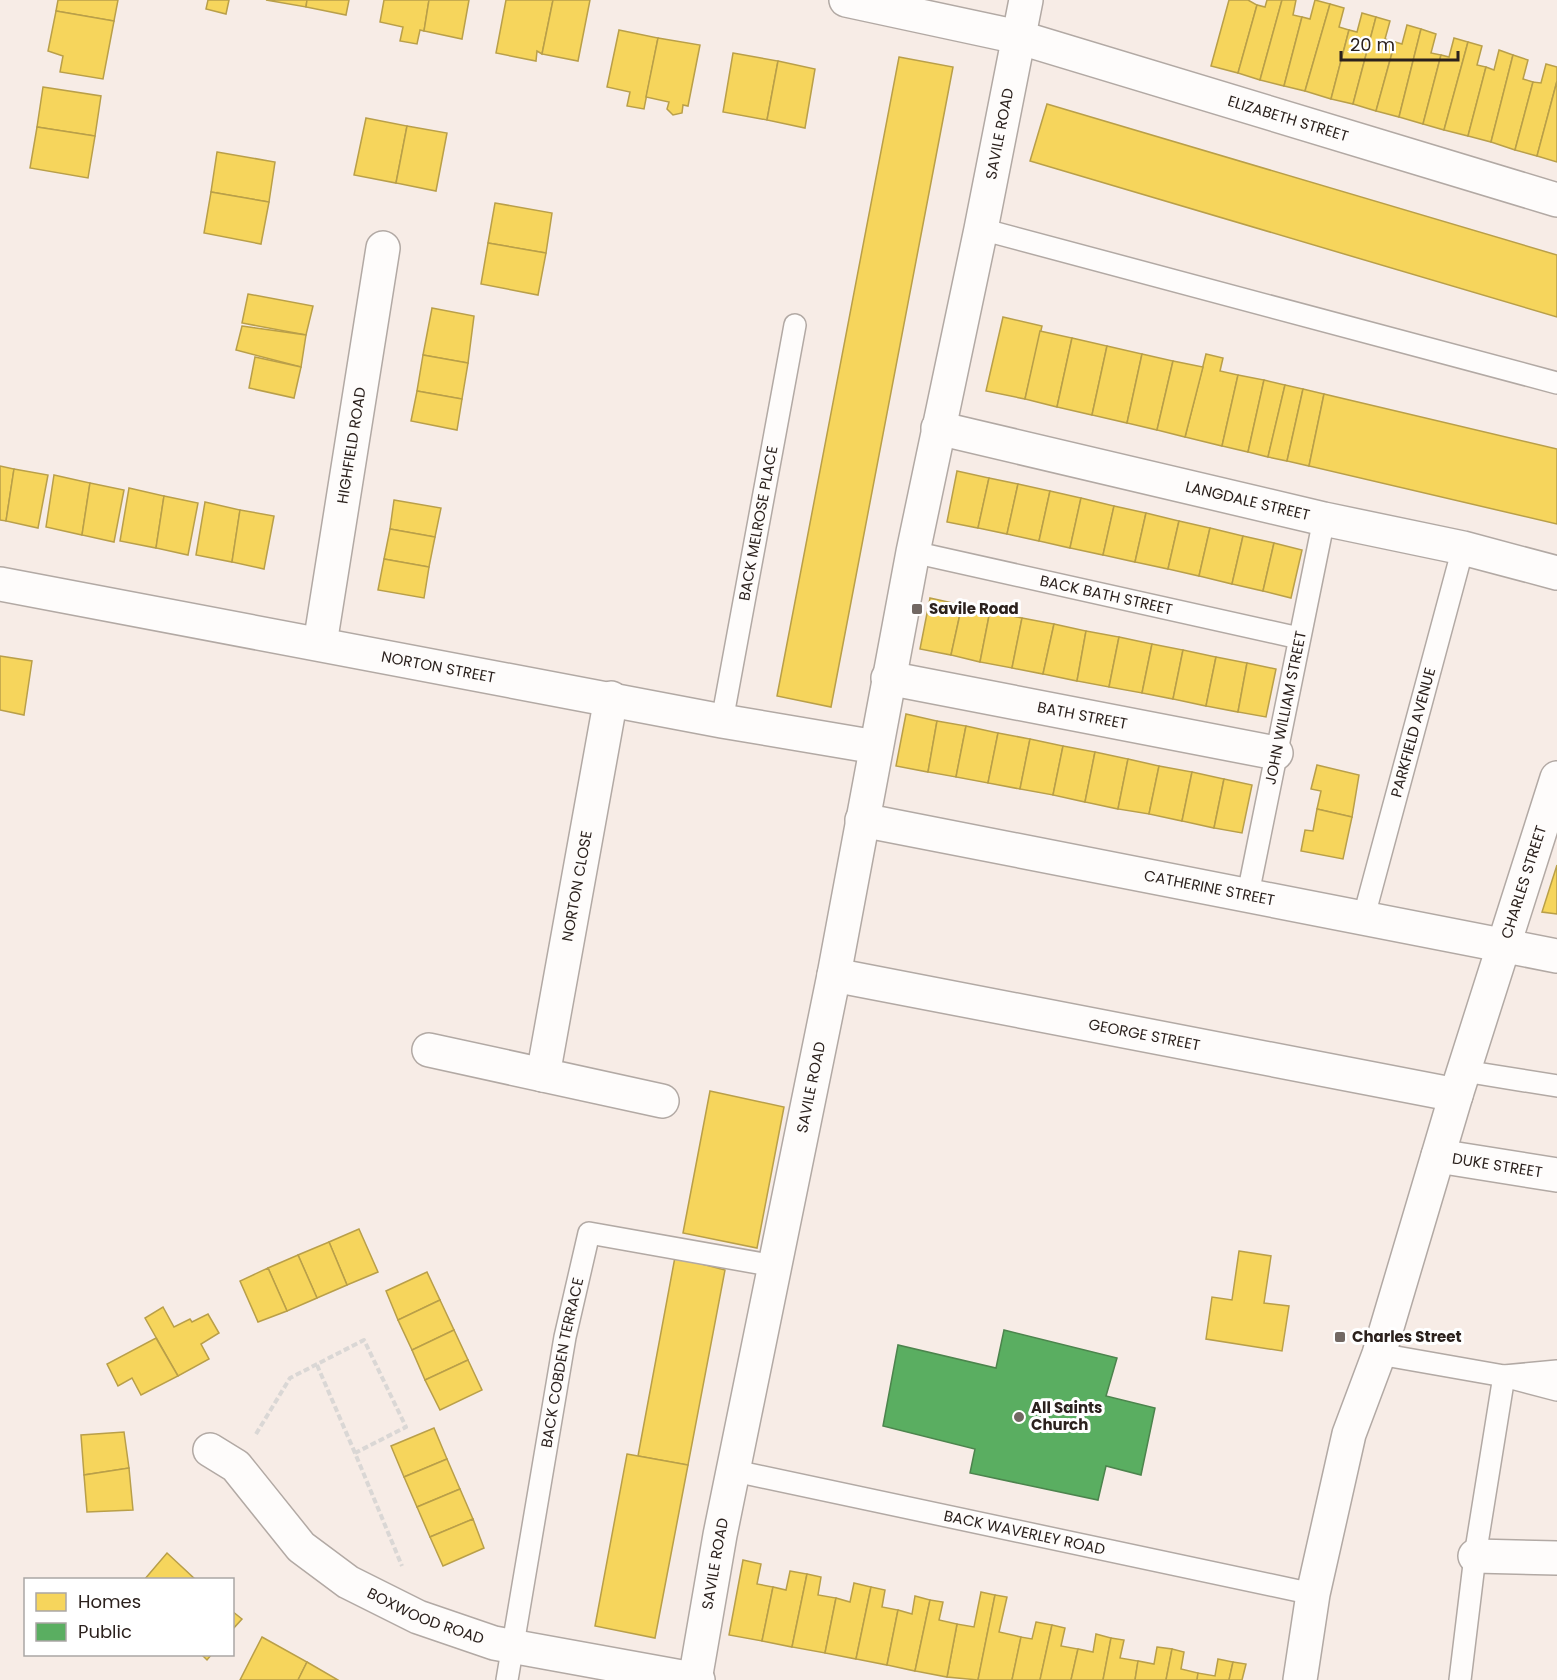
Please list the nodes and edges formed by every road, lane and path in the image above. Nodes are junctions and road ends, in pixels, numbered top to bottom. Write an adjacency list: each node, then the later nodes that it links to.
1 (846, 0): 3 (street, ELIZABETH STREET)
2 (1026, 0): 3 (street, SAVILE ROAD)
3 (1018, 37): 4 (street, ELIZABETH STREET); 5 (street, SAVILE ROAD)
4 (1557, 200)
5 (981, 229): 8 (lane); 9 (street, SAVILE ROAD)
6 (383, 248): 16 (street, HIGHFIELD ROAD)
7 (795, 325): 19 (lane, BACK MELROSE PLACE)
8 (1557, 383)
9 (938, 428): 10 (street, LANGDALE STREET); 12 (street, SAVILE ROAD)
10 (1324, 519): 11 (street, LANGDALE STREET); 15 (lane, JOHN WILLIAM STREET)
11 (1463, 548): 13 (street, LANGDALE STREET); 25 (lane, PARKFIELD AVENUE)
12 (913, 552): 15 (lane, BACK BATH STREET); 17 (street, SAVILE ROAD)
13 (1557, 573)
14 (0, 584): 16 (street, NORTON STREET)
15 (1299, 638): 21 (lane, JOHN WILLIAM STREET)
16 (320, 644): 18 (street, NORTON STREET)
17 (888, 678): 20 (street, SAVILE ROAD); 21 (street, BATH STREET)
18 (611, 698): 19 (street, NORTON STREET); 30 (street, NORTON CLOSE)
19 (722, 721): 20 (street, NORTON STREET)
20 (876, 747): 23 (street, SAVILE ROAD)
21 (1276, 753): 24 (lane, JOHN WILLIAM STREET)
22 (1557, 778): 26 (street, CHARLES STREET)
23 (862, 820): 24 (street, CATHERINE STREET); 28 (street, SAVILE ROAD)
24 (1248, 894): 25 (street, CATHERINE STREET)
25 (1364, 916): 26 (street, CATHERINE STREET)
26 (1502, 946): 27 (street, CATHERINE STREET); 31 (street, CHARLES STREET)
27 (1557, 956)
28 (834, 975): 31 (street, GEORGE STREET); 36 (street, SAVILE ROAD)
29 (429, 1050): 30 (street)
30 (543, 1075): 33 (street)
31 (1460, 1083): 32 (lane); 34 (street, CHARLES STREET)
32 (1557, 1086)
33 (662, 1101)
34 (1438, 1156): 35 (street, DUKE STREET); 37 (street, CHARLES STREET)
35 (1557, 1174)
36 (775, 1266): 44 (street, SAVILE ROAD); 49 (lane, BACK COBDEN TERRACE)
37 (1379, 1354): 40 (lane); 47 (street, CHARLES STREET)
38 (316, 1365): 42 (path); 42 (path); 43 (path)
39 (1557, 1371): 40 (lane)
40 (1504, 1376): 41 (lane); 45 (lane)
41 (1557, 1390)
42 (355, 1453): 48 (path)
43 (223, 1458): 48 (street, BOXWOOD ROAD)
44 (735, 1471): 47 (lane, BACK WAVERLEY ROAD); 51 (street, SAVILE ROAD)
45 (1474, 1556): 46 (street); 53 (lane)
46 (1557, 1558)
47 (1312, 1594): 52 (street, CHARLES STREET)
48 (424, 1619): 49 (street, BOXWOOD ROAD)
49 (513, 1646): 50 (lane, BACK COBDEN TERRACE); 51 (street, BOXWOOD ROAD)
50 (507, 1680)
51 (696, 1680)
52 (1300, 1680)
53 (1460, 1680)

